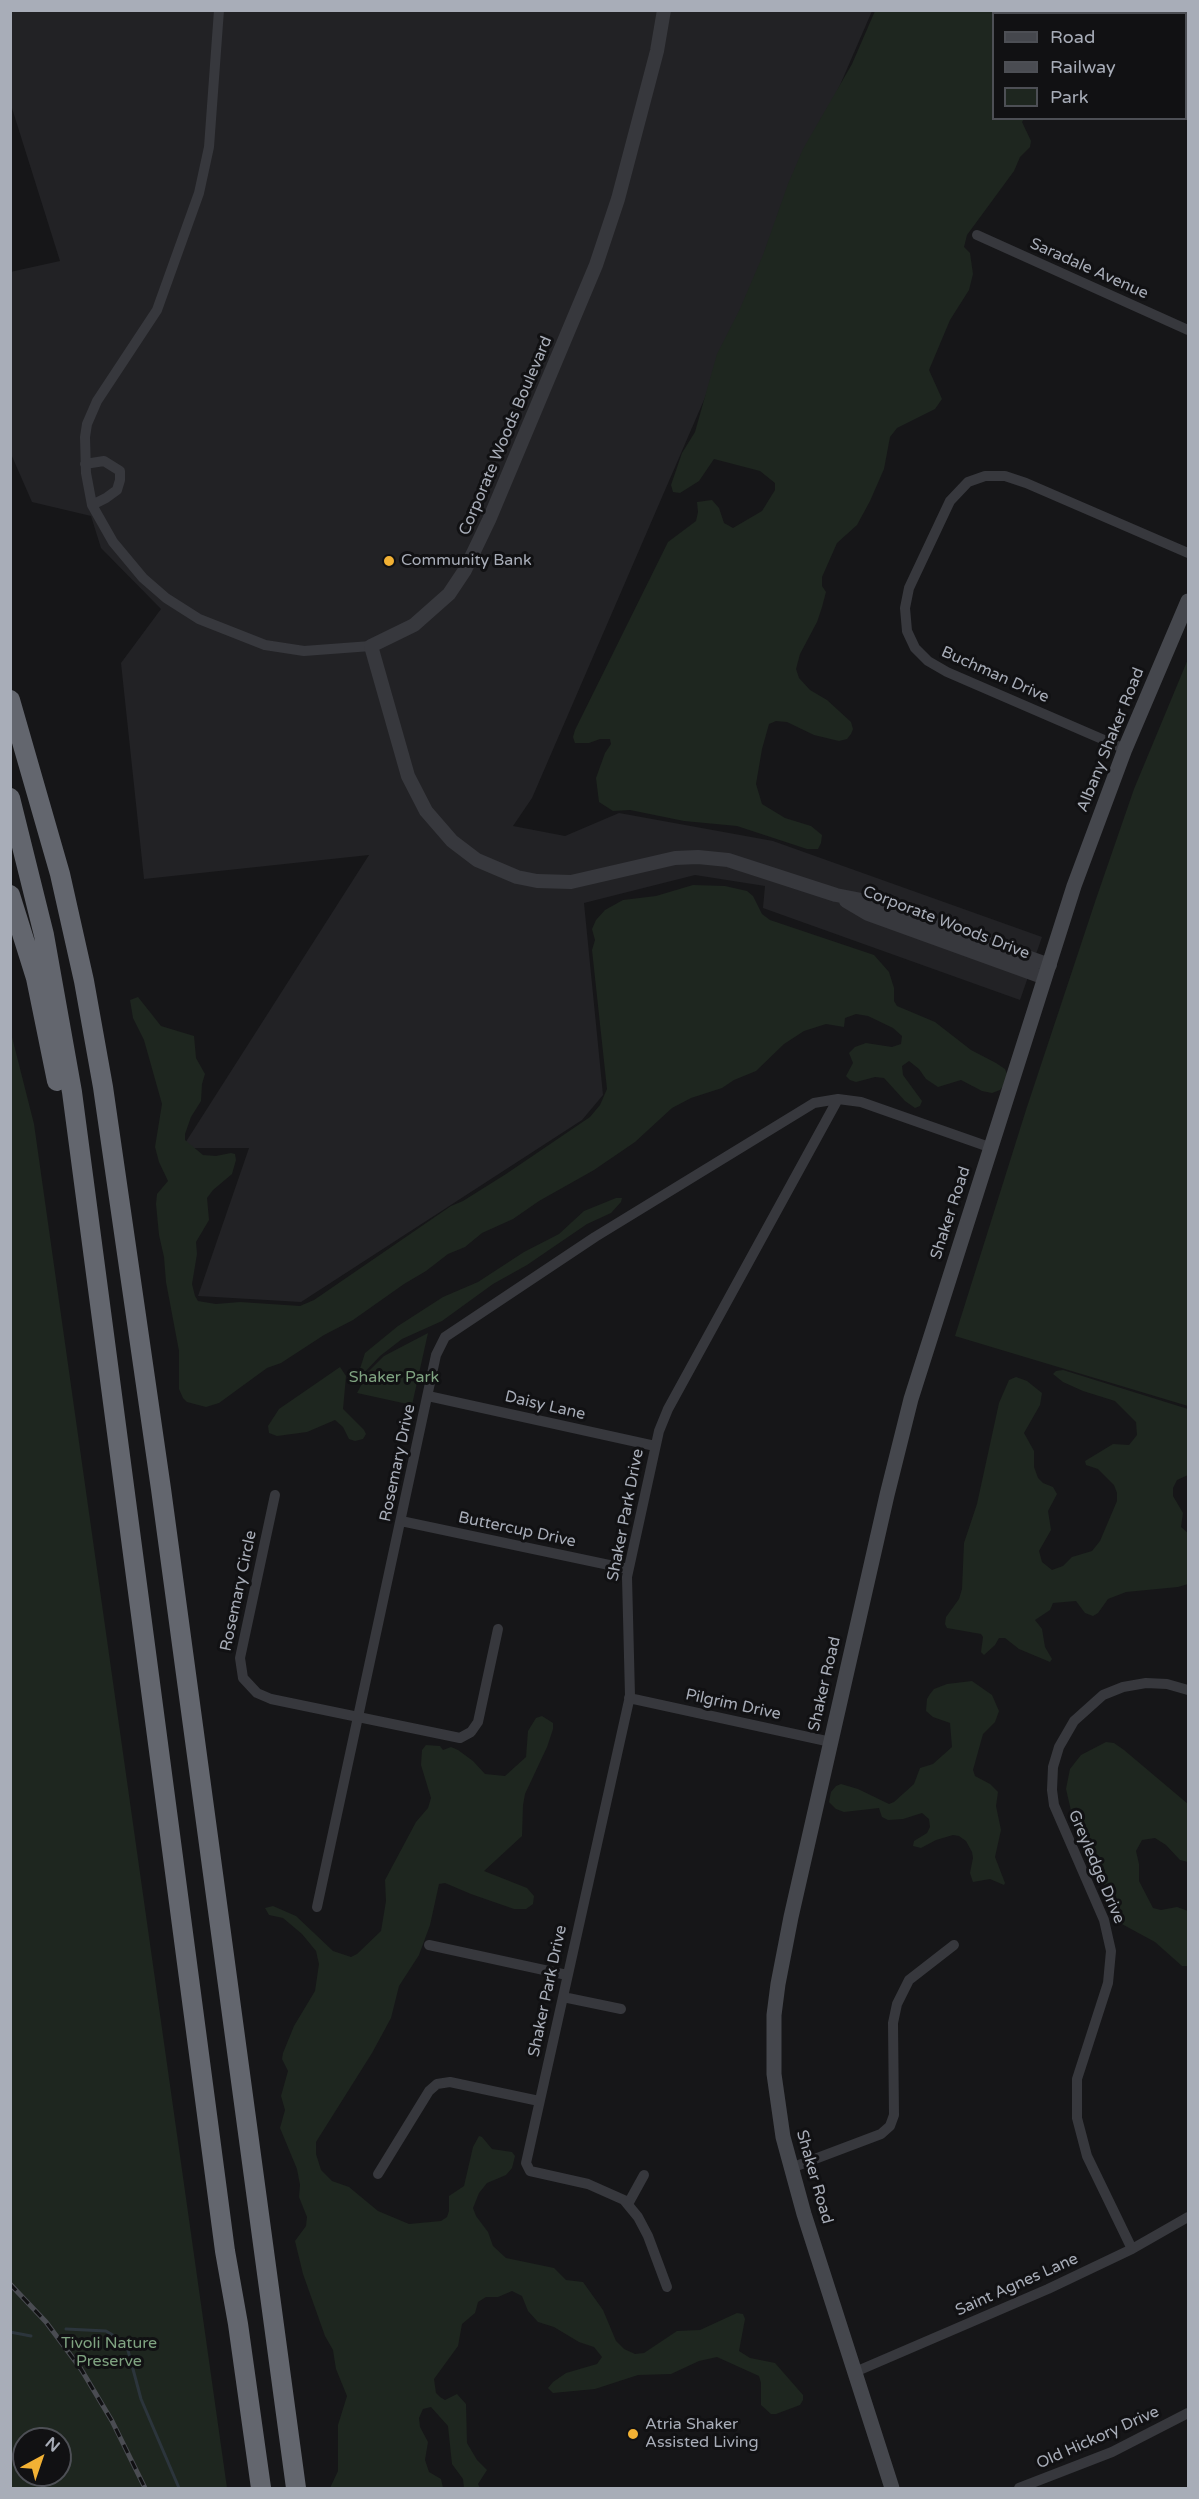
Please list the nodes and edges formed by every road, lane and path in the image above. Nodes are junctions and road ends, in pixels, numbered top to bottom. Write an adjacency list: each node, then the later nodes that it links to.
1 (219, 10): 5 (street, Corporate Woods Boulevard)
2 (664, 10): 9 (street, Corporate Woods Boulevard)
3 (977, 235): 4 (street, Saradale Avenue)
4 (1188, 330)
5 (85, 464): 6 (street, Corporate Woods Boulevard); 6 (street)
6 (92, 505): 9 (street, Corporate Woods Boulevard)
7 (1188, 553): 11 (street, Buchman Drive)
8 (1188, 601): 11 (main road, Albany Shaker Road)
9 (371, 646): 15 (street, Corporate Woods Drive)
10 (10, 700): 46 (highway)
11 (1125, 749): 14 (main road, Albany Shaker Road)
12 (10, 798): 18 (highway)
13 (10, 895): 18 (highway)
14 (1072, 895): 15 (main road, Shaker Road)
15 (1048, 971): 17 (main road, Shaker Road)
16 (838, 1099): 17 (street); 19 (street, Rosemary Drive); 20 (street, Shaker Park Drive)
17 (992, 1148): 28 (main road, Shaker Road)
18 (92, 1249): 42 (highway)
19 (428, 1396): 20 (street, Daisy Lane); 22 (street, Rosemary Drive)
20 (655, 1446): 23 (street, Shaker Park Drive)
21 (275, 1495): 27 (street, Rosemary Circle)
22 (401, 1521): 23 (street, Buttercup Drive); 27 (street, Rosemary Drive)
23 (628, 1569): 26 (street, Shaker Park Drive)
24 (498, 1629): 27 (street, Rosemary Circle)
25 (1188, 1690): 41 (street, Greyledge Drive)
26 (629, 1698): 28 (street, Pilgrim Drive); 32 (street, Shaker Park Drive)
27 (357, 1716): 29 (street, Rosemary Drive)
28 (831, 1742): 36 (main road, Shaker Road)
29 (317, 1907)
30 (954, 1945): 36 (street)
31 (429, 1946): 32 (street)
32 (567, 1975): 33 (street, Shaker Park Drive)
33 (563, 1997): 34 (street); 35 (street, Shaker Park Drive)
34 (621, 2009)
35 (539, 2101): 37 (street); 39 (street, Shaker Park Drive)
36 (791, 2168): 44 (main road, Shaker Road)
37 (378, 2174)
38 (644, 2175): 39 (street)
39 (628, 2204): 43 (street)
40 (1188, 2217): 41 (street, Saint Agnes Lane)
41 (1132, 2249): 44 (street, Saint Agnes Lane)
42 (225, 2251): 47 (highway); 48 (highway)
43 (667, 2287)
44 (855, 2372): 49 (main road, Shaker Road)
45 (1188, 2413): 50 (street, Old Hickory Drive)
46 (296, 2487)
47 (249, 2488)
48 (261, 2488)
49 (892, 2488)
50 (1019, 2488)

